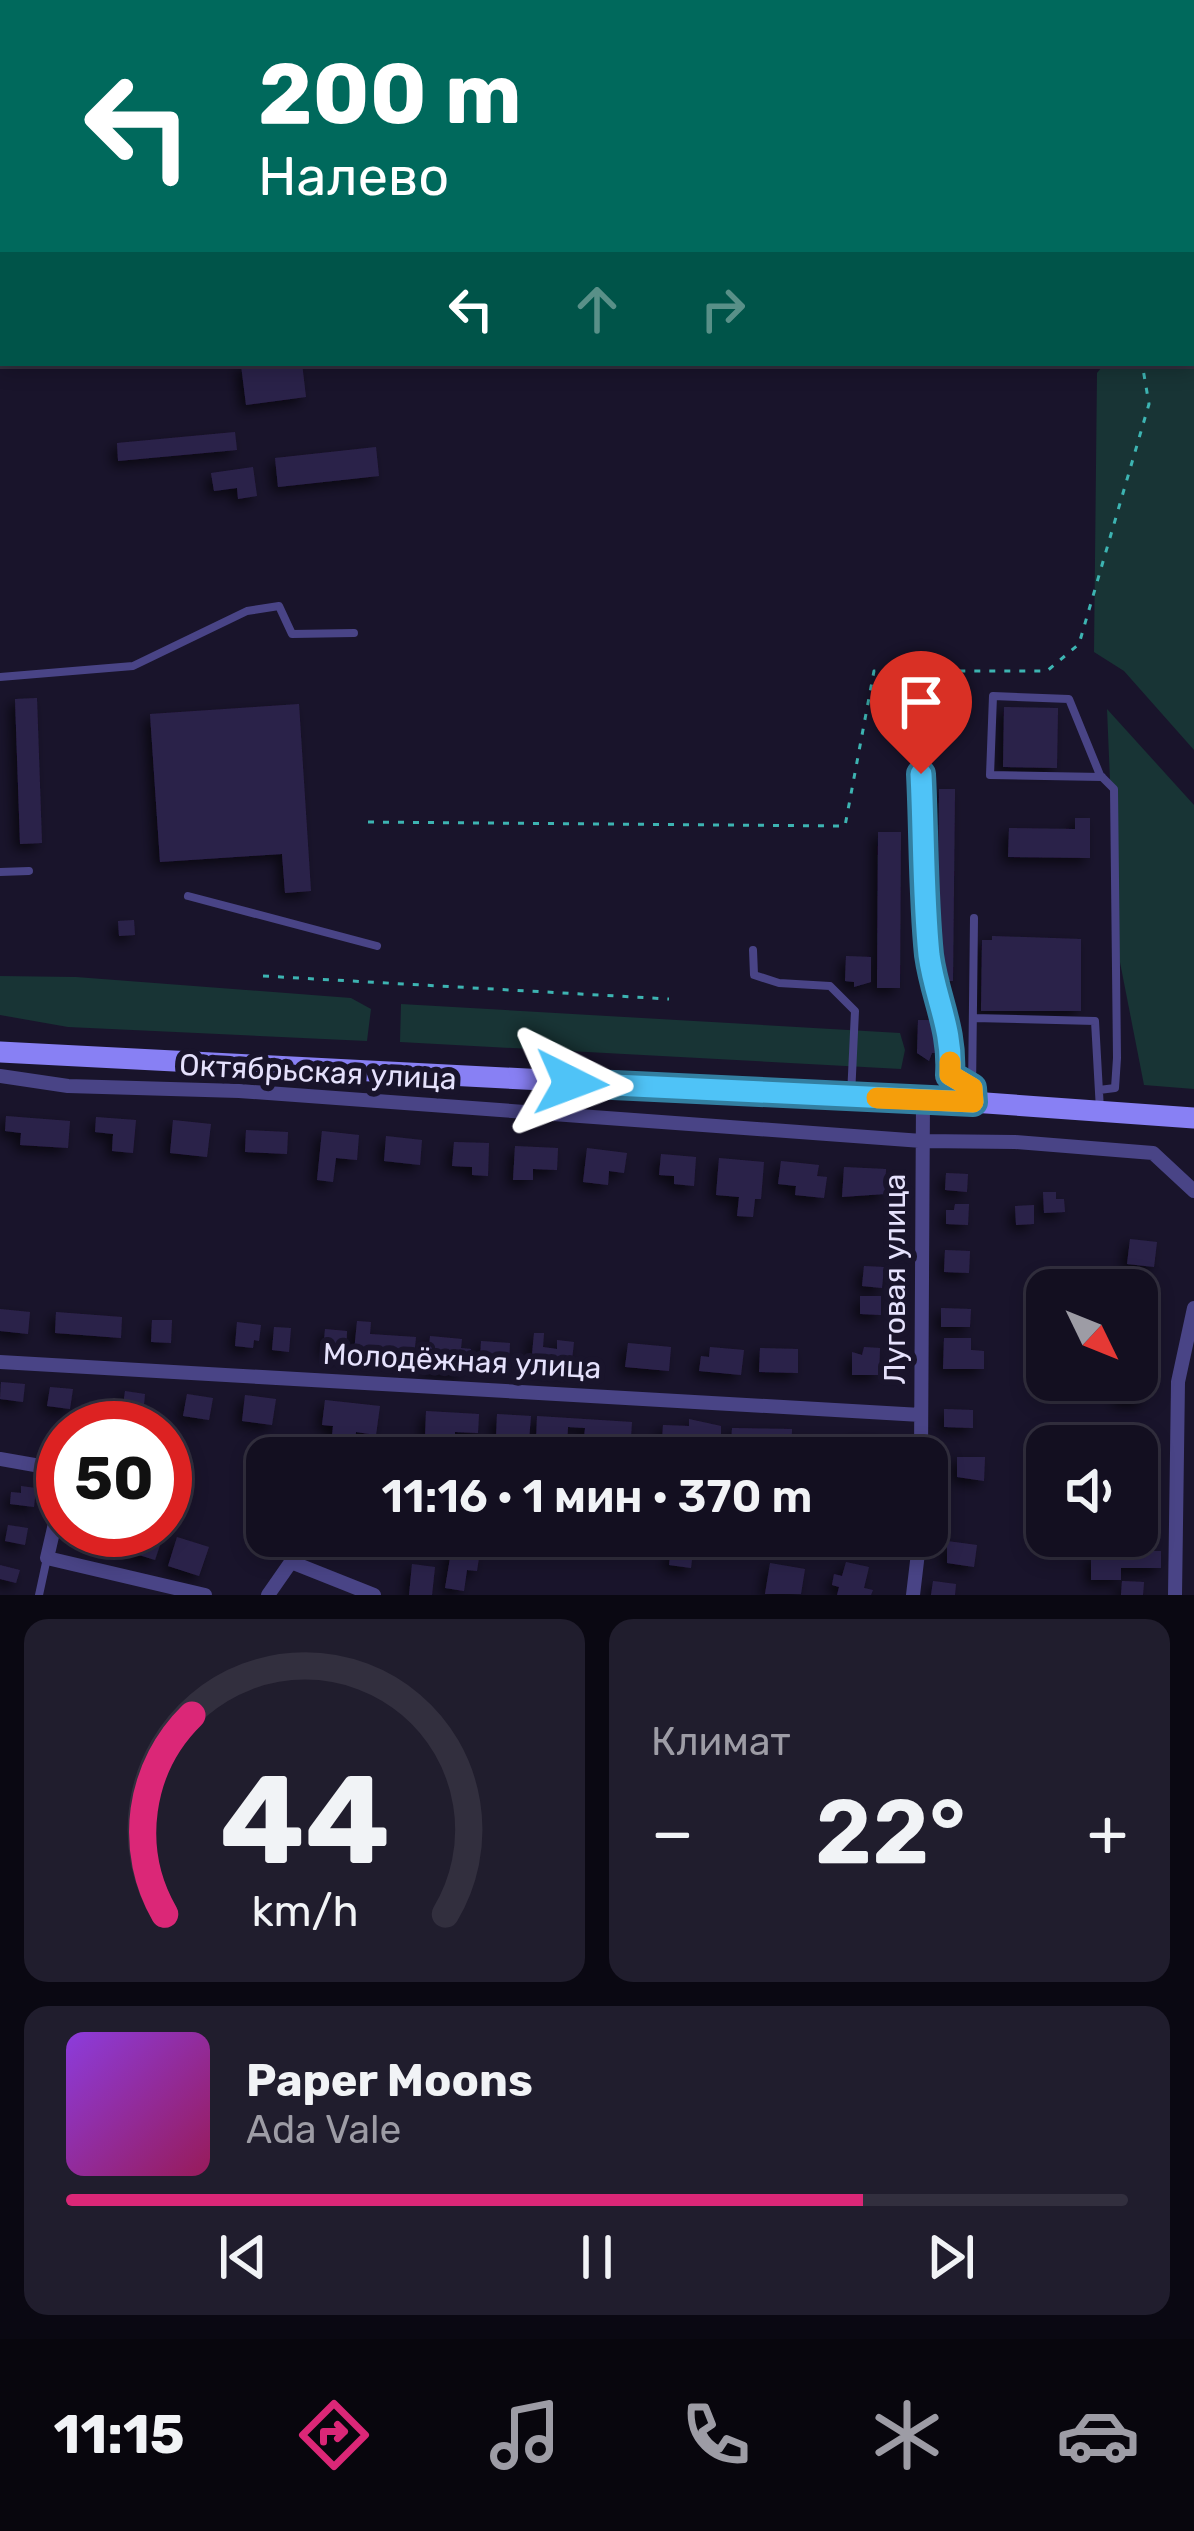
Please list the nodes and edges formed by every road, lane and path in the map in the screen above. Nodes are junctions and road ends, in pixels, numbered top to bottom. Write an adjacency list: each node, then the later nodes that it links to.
1 (1143, 366): 6 (path)
2 (354, 633): 3 (lane)
3 (0, 677)
4 (919, 729): 18 (lane)
5 (1102, 777): 5 (lane); 21 (lane)
6 (368, 822)
7 (29, 871): 8 (lane)
8 (0, 872)
9 (188, 896): 11 (lane)
10 (974, 918): 15 (lane)
11 (377, 946)
12 (753, 950): 19 (lane)
13 (263, 976): 14 (path)
14 (669, 999)
15 (973, 1018): 18 (lane); 21 (lane)
16 (0, 1052): 19 (main road)
17 (0, 1076): 23 (street, Октябрьская улица)
18 (972, 1095): 20 (main road); 21 (main road)
19 (851, 1097): 20 (main road)
20 (923, 1101): 23 (street, Луговая улица)
21 (1099, 1101): 22 (main road)
22 (1194, 1118)
23 (922, 1141): 24 (street, Октябрьская улица); 27 (street, Луговая улица)
24 (1194, 1191)
25 (1194, 1307): 38 (street)
26 (0, 1362): 27 (street, Молодёжная улица)
27 (921, 1415): 28 (street, Луговая улица)
28 (921, 1437)
29 (0, 1459): 30 (street)
30 (36, 1466)
31 (918, 1557): 37 (street)
32 (47, 1558): 33 (lane); 34 (street)
33 (38, 1595)
34 (205, 1595)
35 (268, 1595): 36 (street)
36 (374, 1595)
37 (913, 1595)
38 (1175, 1595)

